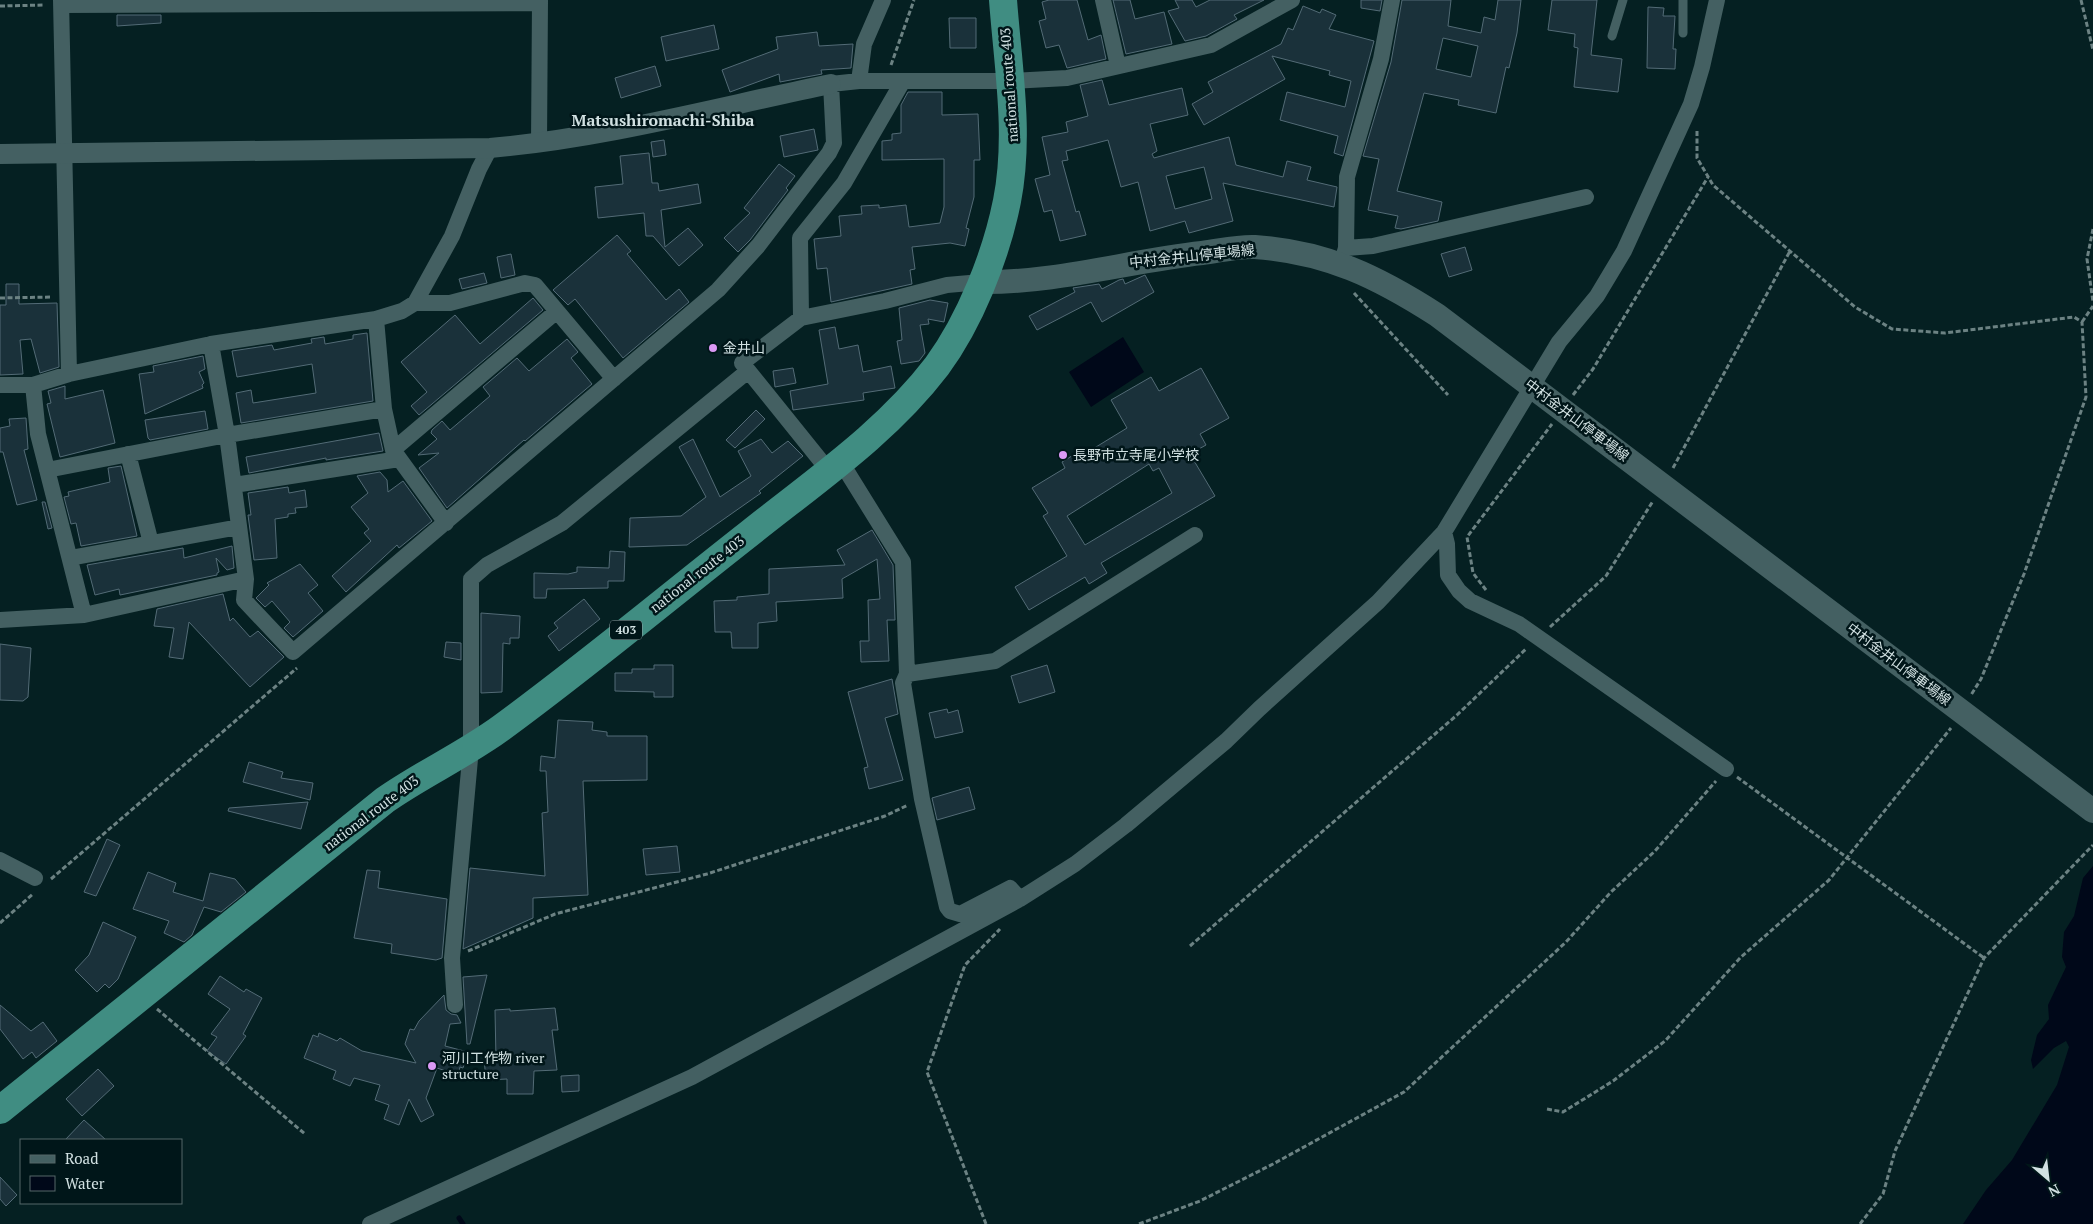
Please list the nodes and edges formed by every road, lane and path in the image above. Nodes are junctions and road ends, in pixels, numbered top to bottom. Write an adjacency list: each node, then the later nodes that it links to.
1 (883, 0): 17 (street)
2 (1002, 0): 19 (highway, national route 403 / 403)
3 (1103, 0): 16 (street)
4 (1292, 0): 16 (street)
5 (1392, 0): 28 (street)
6 (1623, 0): 14 (lane)
7 (1683, 0): 13 (lane)
8 (1717, 0): 45 (street)
9 (2081, 0): 15 (path)
10 (61, 2): 11 (street); 12 (path); 24 (street)
11 (540, 2): 22 (street)
12 (0, 6)
13 (1683, 33)
14 (1612, 36)
15 (2093, 50)
16 (1118, 66): 19 (street)
17 (859, 81): 18 (street); 20 (street)
18 (903, 81): 19 (street); 36 (street)
19 (1009, 81): 29 (highway, national route 403 / 403)
20 (831, 84): 22 (street); 42 (street)
21 (1697, 129): 38 (path)
22 (539, 144): 23 (street)
23 (490, 148): 24 (street); 33 (street)
24 (64, 152): 25 (street); 30 (street)
25 (0, 154)
26 (1586, 197): 28 (street)
27 (2093, 229): 32 (path)
28 (1344, 256): 29 (main road, 中村金井山停車場線); 45 (main road, 中村金井山停車場線); 46 (path)
29 (981, 282): 36 (street); 51 (highway, national route 403 / 403)
30 (67, 297): 31 (path); 41 (street)
31 (0, 298)
32 (2093, 302)
33 (415, 303): 35 (street); 37 (street)
34 (2093, 306): 38 (path)
35 (557, 311): 42 (street); 50 (street)
36 (800, 318): 40 (street)
37 (376, 319): 39 (street); 47 (street)
38 (2082, 322): 64 (path)
39 (211, 344): 41 (street); 48 (street)
40 (748, 370): 51 (street); 66 (street)
41 (69, 374): 44 (street)
42 (614, 379): 54 (street)
43 (0, 385): 44 (street)
44 (32, 385): 52 (street)
45 (1537, 390): 56 (street); 69 (main road, 中村金井山停車場線)
46 (1448, 395)
47 (384, 409): 48 (street); 50 (street)
48 (227, 435): 49 (street); 53 (street)
49 (128, 454): 52 (street); 58 (street)
50 (396, 455): 53 (street); 54 (street)
51 (835, 466): 63 (street); 66 (highway, national route 403 / 403)
52 (47, 470): 59 (street)
53 (234, 485): 55 (street)
54 (446, 523): 60 (street)
55 (239, 527): 58 (street); 60 (street)
56 (1444, 532): 67 (street); 74 (street)
57 (1195, 535): 63 (street)
58 (151, 543): 59 (street)
59 (70, 558): 61 (street)
60 (246, 579): 61 (street)
61 (84, 615): 62 (street)
62 (0, 620)
63 (907, 674): 68 (street)
64 (1966, 703)
65 (1956, 720): 71 (path)
66 (471, 748): 75 (street); 77 (highway, national route 403 / 403)
67 (1726, 770): 71 (path); 84 (path)
68 (922, 799): 74 (street); 75 (path)
69 (2093, 811)
70 (2093, 845): 76 (path)
71 (1847, 858): 76 (path); 79 (path)
72 (0, 860): 73 (street)
73 (34, 878)
74 (1020, 899): 82 (street); 83 (path)
75 (452, 958): 78 (street)
76 (1984, 958): 85 (path)
77 (142, 996): 80 (highway, national route 403 / 403); 81 (path)
78 (455, 1004)
79 (1548, 1109)
80 (0, 1110)
81 (305, 1134)
82 (370, 1224)
83 (986, 1224)
84 (1140, 1224)
85 (1860, 1224)

